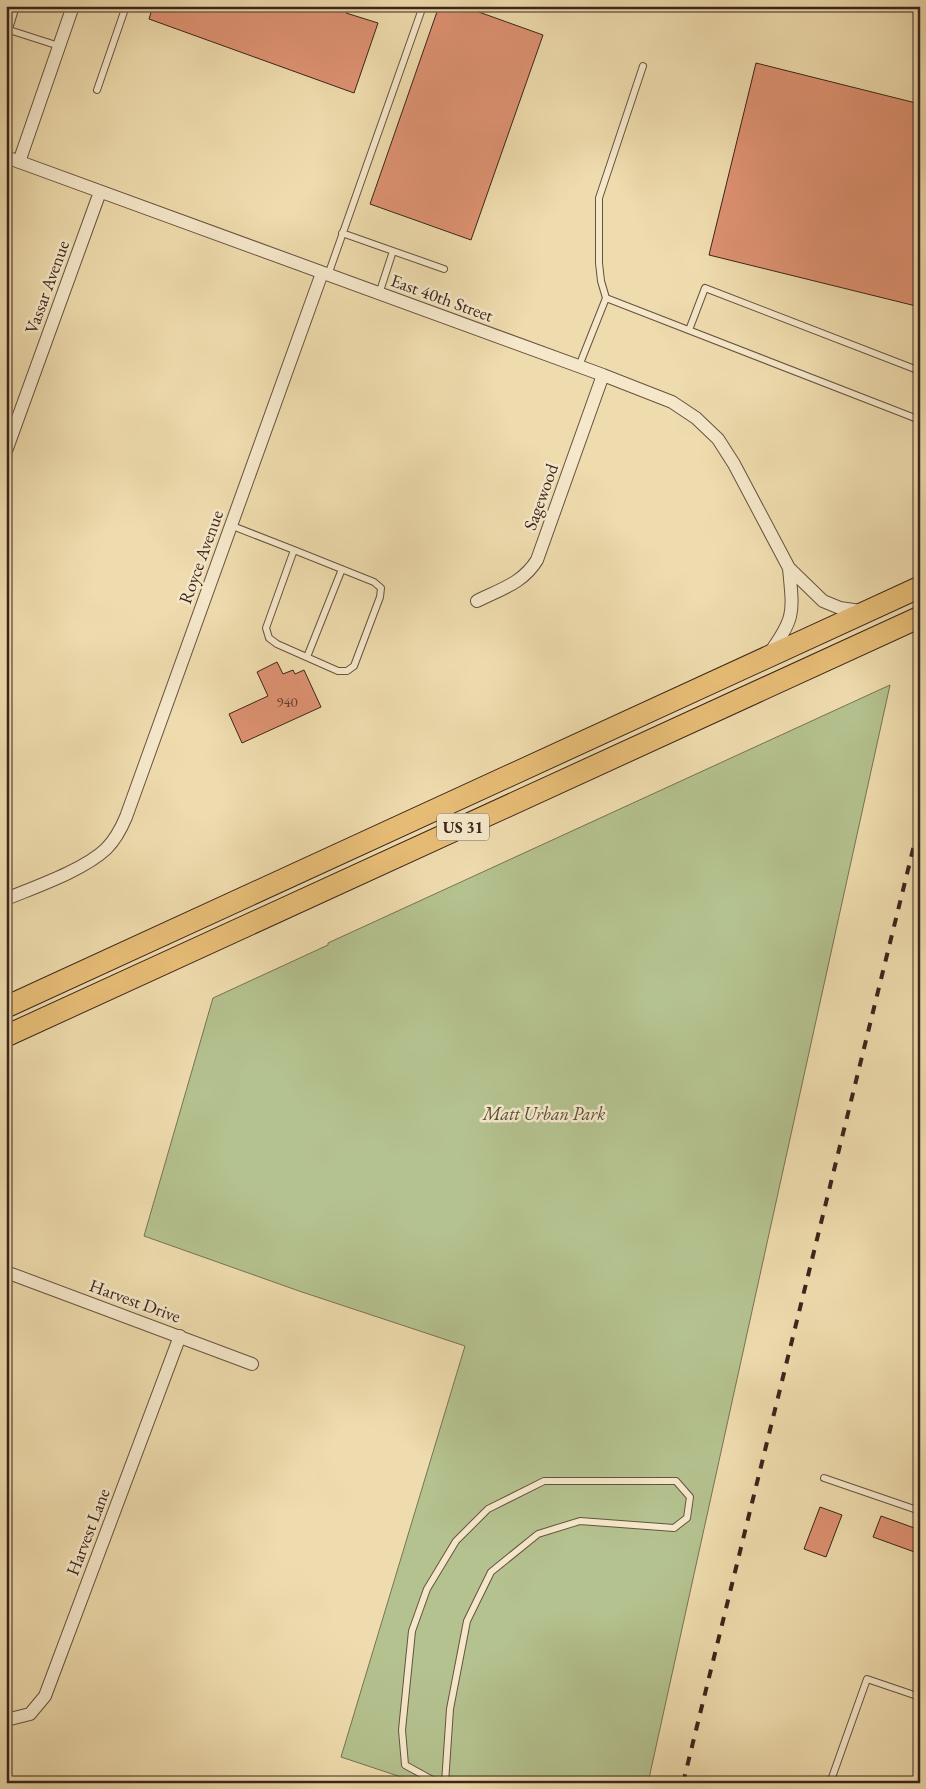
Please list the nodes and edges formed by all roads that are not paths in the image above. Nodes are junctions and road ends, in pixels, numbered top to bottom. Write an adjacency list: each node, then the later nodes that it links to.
1 (16, 6): 5 (lane)
2 (73, 6): 6 (street)
3 (126, 6): 8 (lane)
4 (423, 6): 11 (lane)
5 (8, 29): 6 (lane)
6 (59, 46): 9 (street)
7 (643, 66): 16 (lane)
8 (97, 90)
9 (12, 160): 10 (street, East 40th Street)
10 (100, 192): 14 (street, East 40th Street); 22 (street, Vassar Avenue)
11 (342, 233): 12 (lane); 14 (lane)
12 (393, 251): 13 (lane); 15 (lane)
13 (444, 269)
14 (325, 274): 15 (street, East 40th Street); 23 (street, Royce Avenue)
15 (379, 294): 18 (street, East 40th Street)
16 (606, 298): 17 (lane); 18 (lane)
17 (690, 330): 19 (lane); 21 (lane)
18 (579, 366): 20 (street, East 40th Street)
19 (920, 371)
20 (603, 375): 25 (street, East 40th Street); 28 (street, Sagewood)
21 (920, 420)
22 (6, 451)
23 (230, 525): 24 (lane); 33 (street, Royce Avenue)
24 (294, 550): 26 (lane); 31 (lane)
25 (789, 568): 29 (street); 32 (street)
26 (342, 569): 31 (lane); 31 (lane)
27 (920, 587): 29 (highway, US 31)
28 (477, 601)
29 (866, 612): 32 (highway, US 31)
30 (920, 617): 35 (highway, US 31)
31 (308, 658)
32 (766, 658): 34 (highway, US 31)
33 (6, 900)
34 (6, 1007)
35 (6, 1036)
36 (6, 1272): 37 (street, Harvest Drive)
37 (180, 1336): 38 (street, Harvest Drive); 42 (street, Harvest Lane)
38 (252, 1364)
39 (824, 1478): 40 (lane)
40 (920, 1511)
41 (920, 1697): 45 (lane)
42 (6, 1720)
43 (438, 1783): 44 (lane)
44 (445, 1783)
45 (830, 1783)

